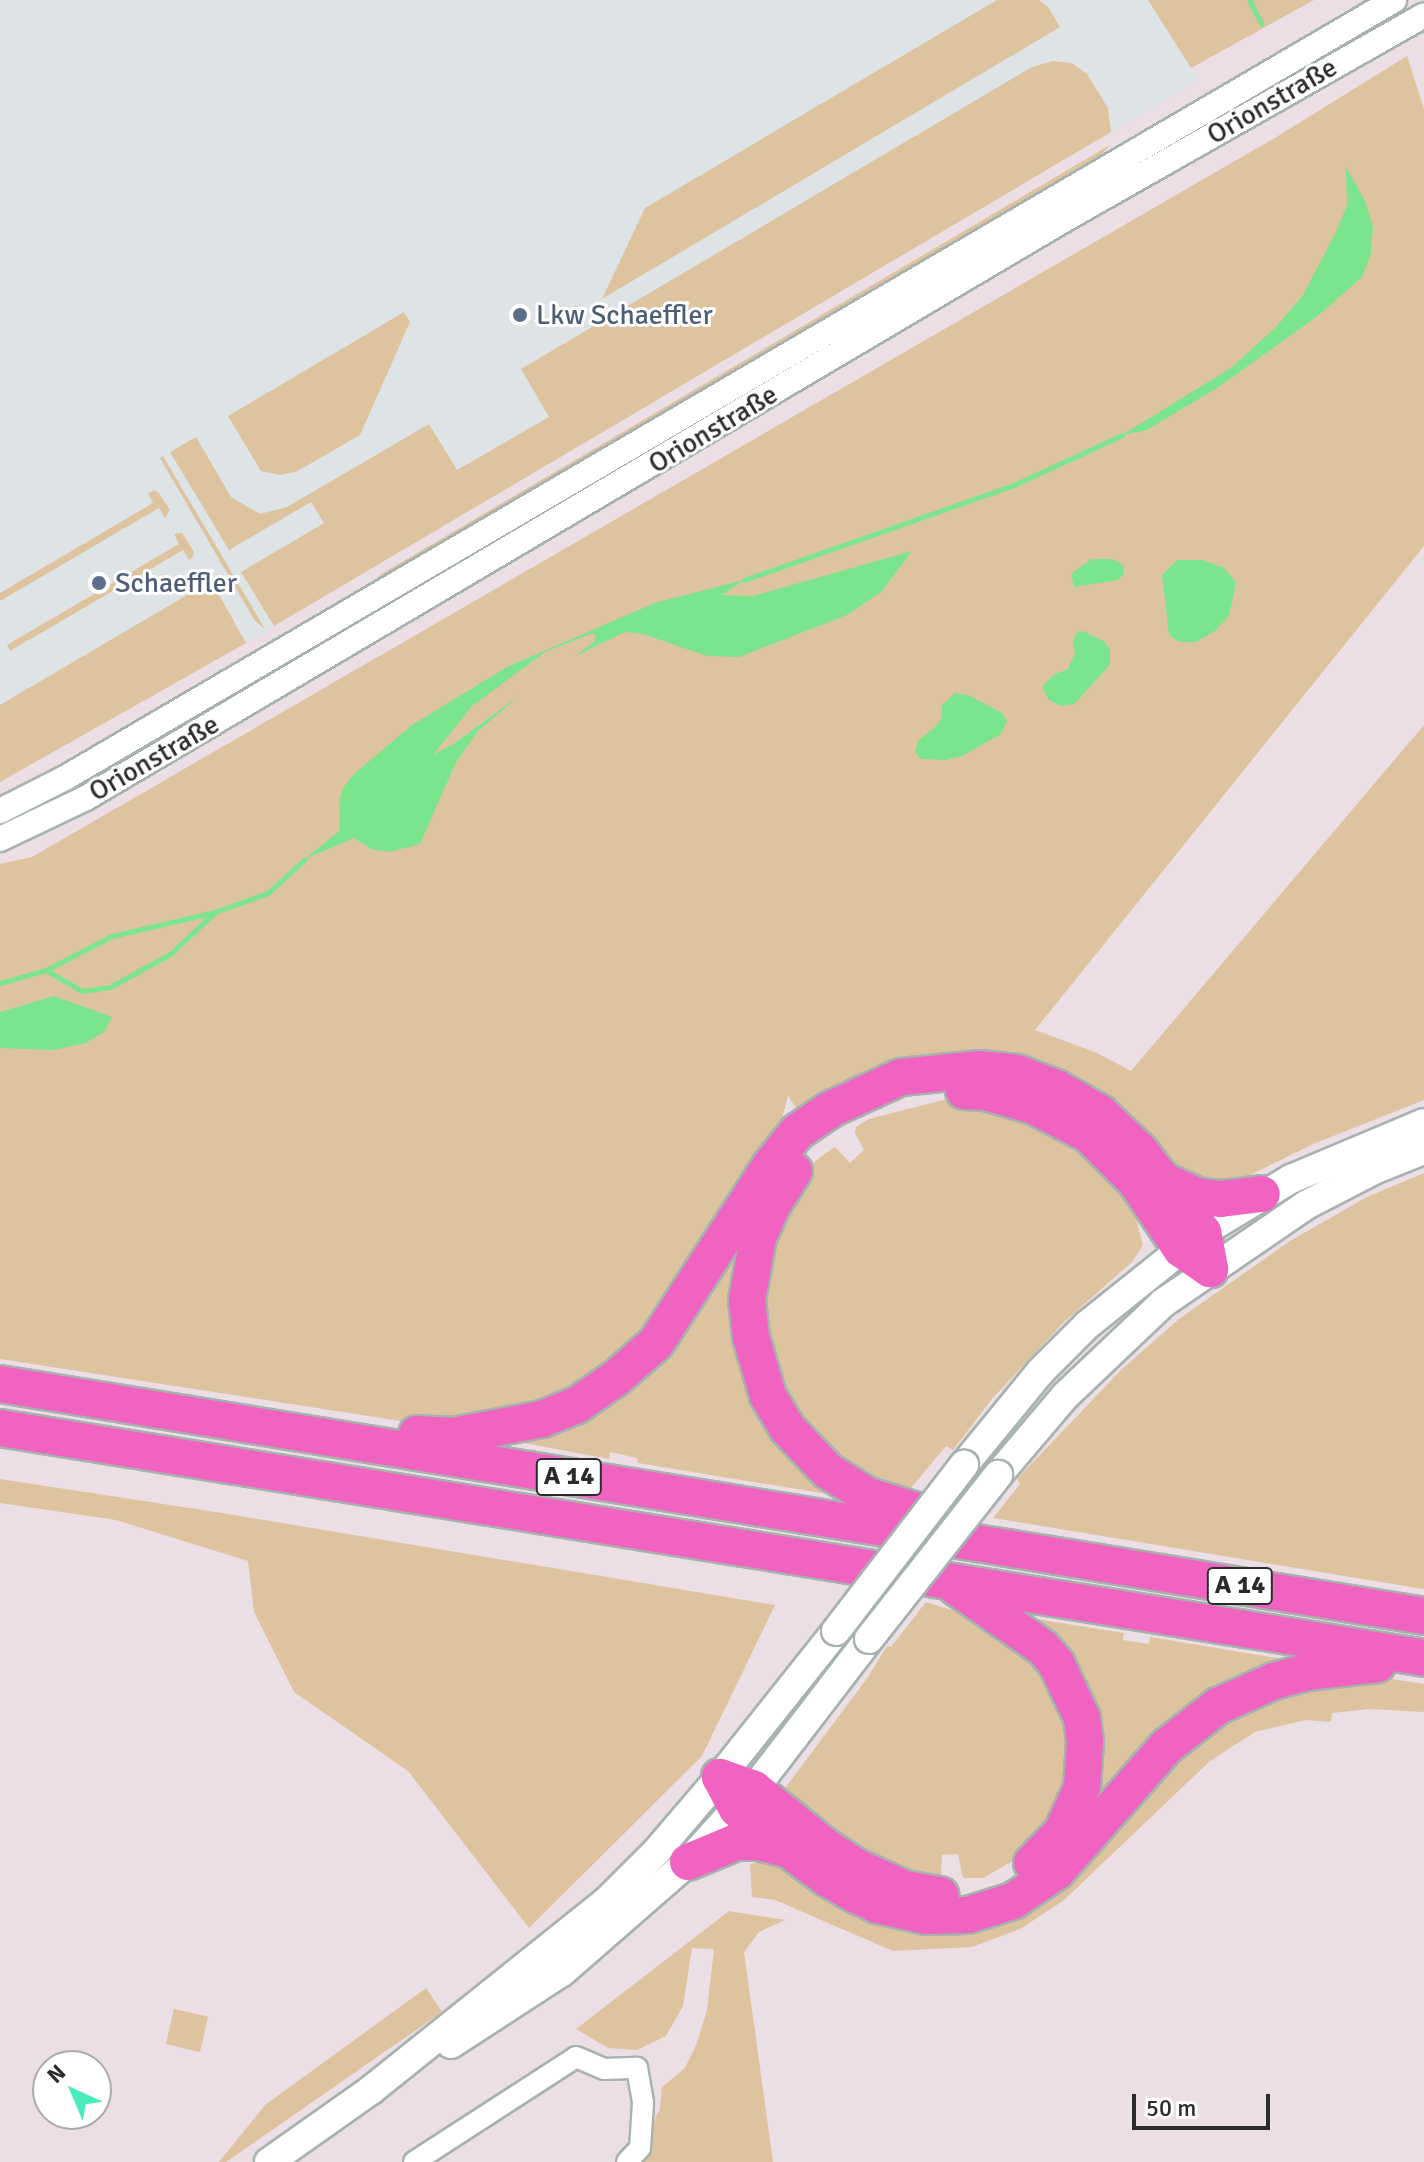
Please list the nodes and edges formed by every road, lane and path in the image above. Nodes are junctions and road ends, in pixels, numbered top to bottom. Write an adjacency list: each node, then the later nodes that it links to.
1 (1394, 0): 3 (street, Orionstraße)
2 (1424, 15): 4 (street, Orionstraße)
3 (0, 811)
4 (0, 839)
5 (1424, 1123): 8 (main road)
6 (1424, 1150): 10 (main road)
7 (1166, 1182): 8 (highway); 9 (highway); 13 (highway)
8 (1262, 1194): 9 (main road)
9 (1192, 1240): 10 (highway); 14 (highway); 18 (main road, bridge)
10 (1210, 1269): 19 (main road, bridge)
11 (0, 1384): 13 (highway, A 14)
12 (0, 1428): 15 (highway, A 14)
13 (270, 1428): 14 (highway, A 14)
14 (1055, 1556): 16 (highway, A 14)
15 (945, 1580): 17 (highway, A 14); 19 (highway)
16 (1424, 1616)
17 (1424, 1660): 20 (highway)
18 (720, 1777): 19 (highway); 22 (main road)
19 (746, 1799): 20 (highway); 21 (main road)
20 (784, 1848): 21 (highway)
21 (688, 1862): 22 (main road)
22 (371, 2090): 23 (main road)
23 (284, 2158)
24 (414, 2162): 25 (street)
25 (627, 2162)

